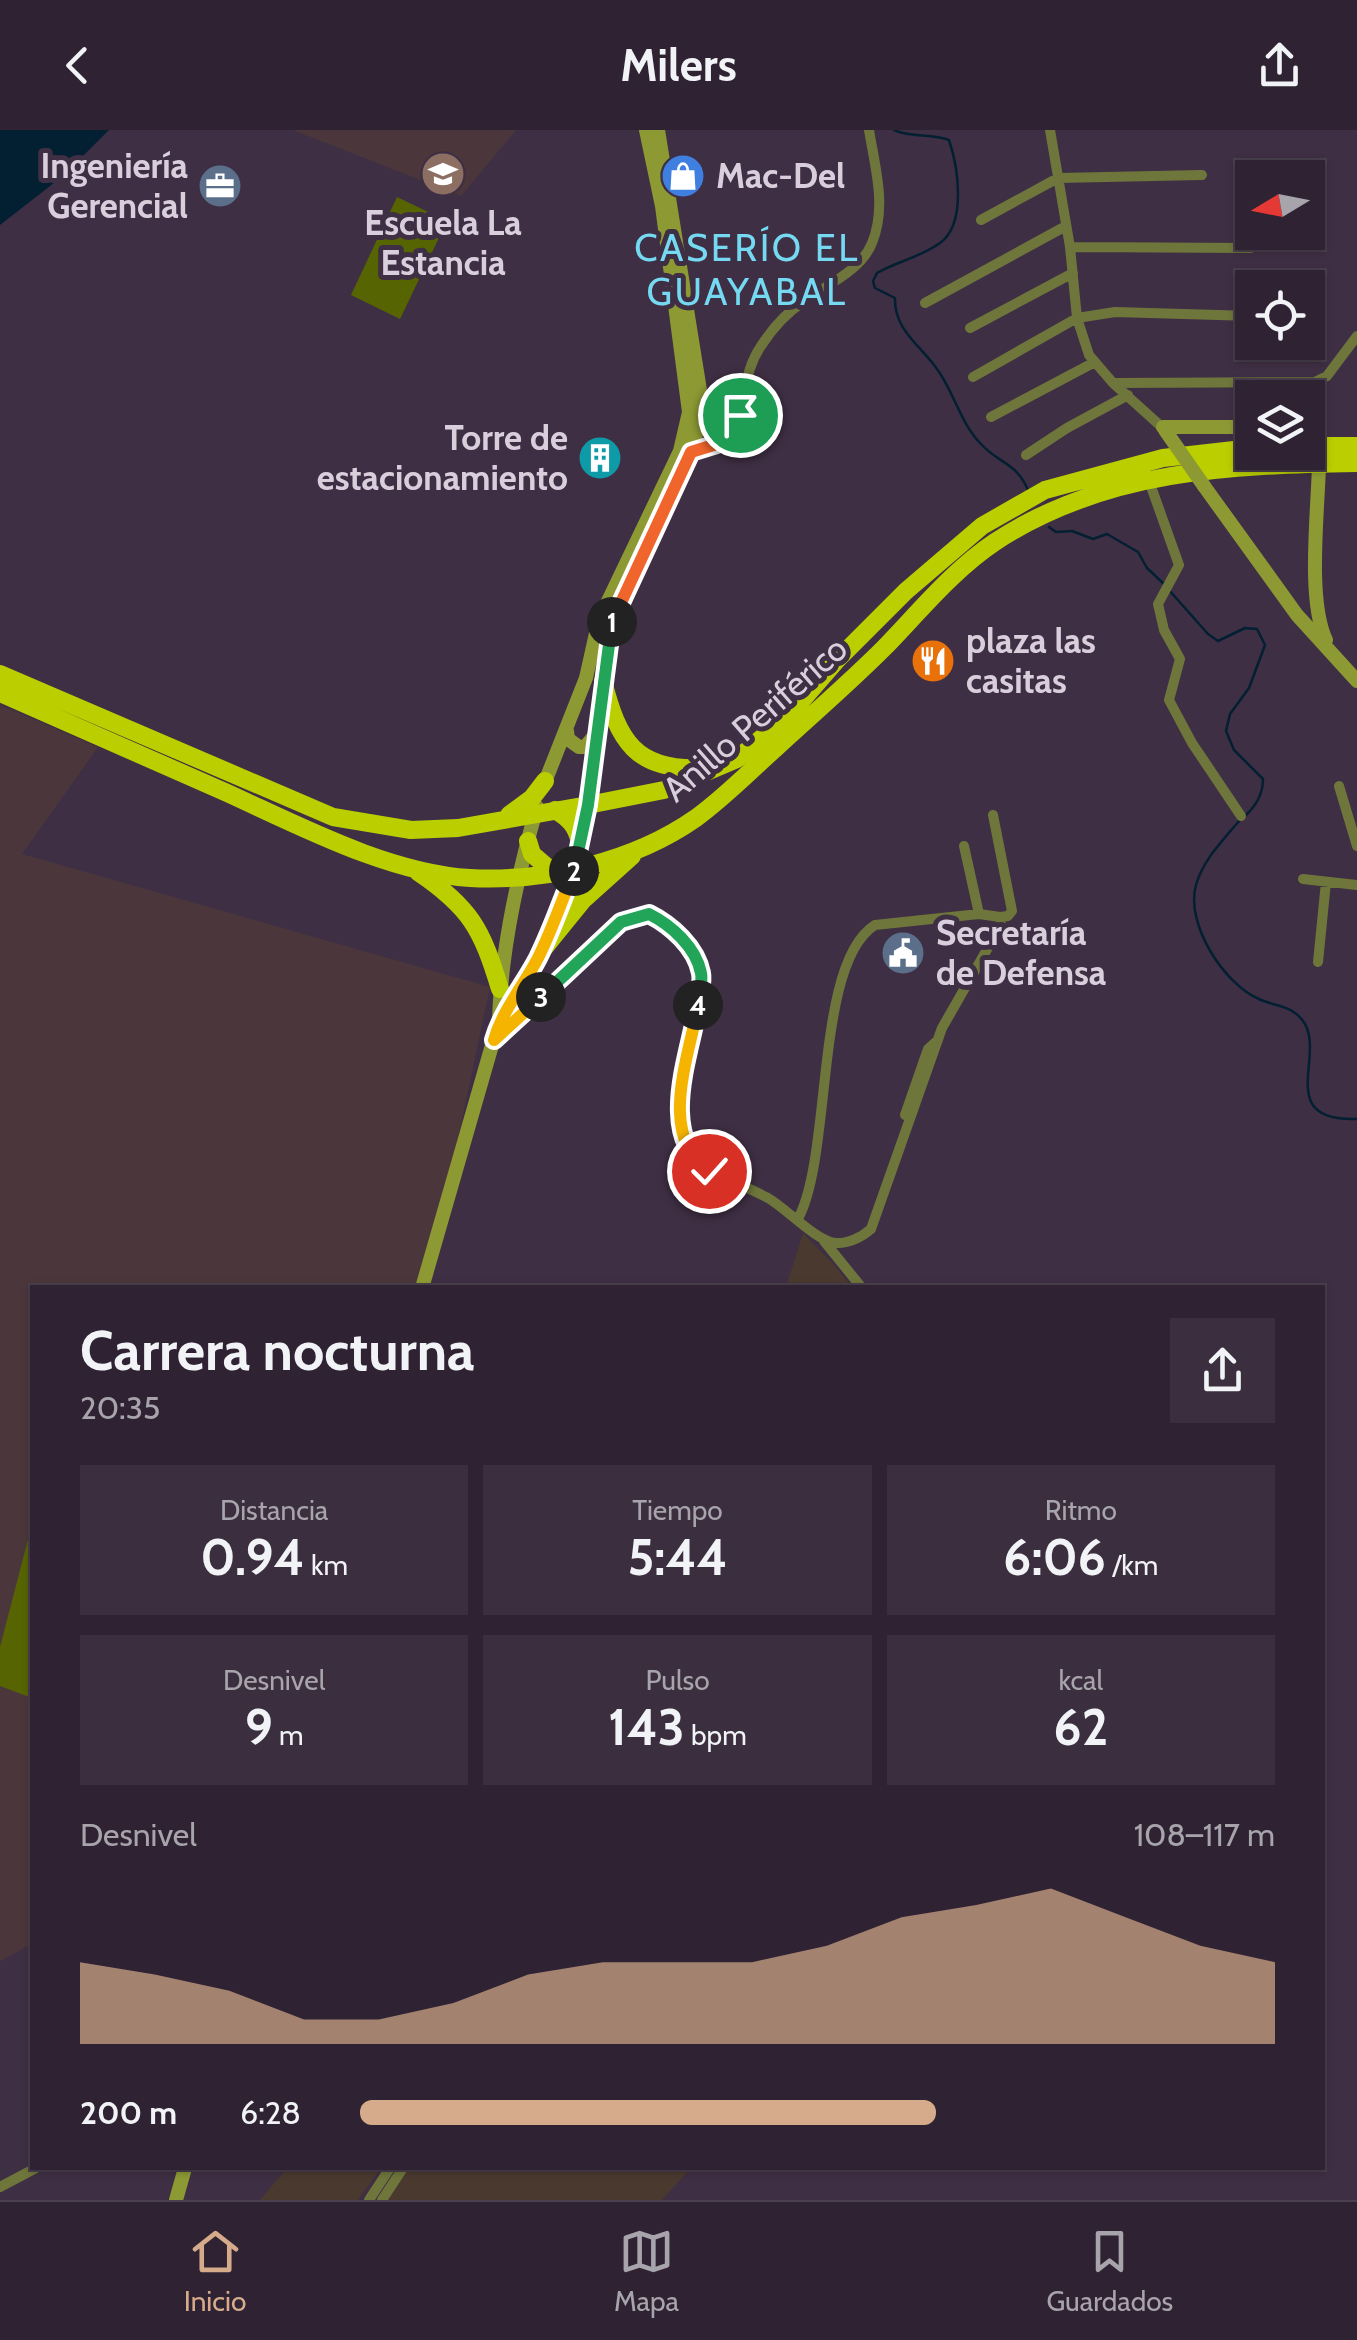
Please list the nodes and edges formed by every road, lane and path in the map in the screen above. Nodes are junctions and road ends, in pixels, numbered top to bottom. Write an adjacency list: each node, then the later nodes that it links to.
1 (646, 130): 42 (main road)
2 (658, 130): 27 (main road)
3 (870, 130): 27 (street)
4 (1050, 130): 6 (street)
5 (1202, 176): 6 (street)
6 (1058, 178): 7 (street); 8 (street)
7 (981, 220)
8 (1066, 226): 9 (street); 12 (street)
9 (1070, 247): 10 (street); 11 (street)
10 (1235, 248)
11 (1073, 273): 14 (street); 15 (street)
12 (925, 303)
13 (1235, 316): 14 (street)
14 (1077, 318): 17 (street); 18 (street)
15 (970, 328)
16 (1357, 336): 19 (street)
17 (1093, 363): 19 (street); 21 (street)
18 (973, 377)
19 (1113, 382): 20 (street)
20 (1128, 395): 23 (street); 28 (street)
21 (991, 418)
22 (1235, 427): 23 (main road)
23 (1164, 429): 35 (main road, bridge)
24 (1325, 446): 25 (highway)
25 (1357, 446)
26 (1235, 450): 43 (highway, Anillo Periférico)
27 (691, 452): 38 (main road)
28 (1026, 455)
29 (1357, 463): 30 (highway, Anillo Periférico)
30 (1325, 464)
31 (1235, 468): 33 (highway, Anillo Periférico)
32 (1319, 470): 34 (main road)
33 (1148, 478): 50 (street); 56 (highway, Anillo Periférico)
34 (1315, 599): 35 (main road); 36 (main road)
35 (1297, 615): 36 (main road)
36 (1332, 654): 39 (main road)
37 (0, 674): 51 (highway, Anillo Periférico)
38 (603, 681): 41 (main road); 43 (highway)
39 (1357, 681)
40 (0, 693): 58 (highway, Anillo Periférico)
41 (598, 730): 42 (main road); 46 (main road)
42 (567, 731): 44 (main road)
43 (719, 767): 46 (highway, Anillo Periférico)
44 (545, 781): 48 (main road); 51 (highway)
45 (1339, 786): 55 (street)
46 (588, 805): 47 (highway, Anillo Periférico); 53 (main road)
47 (555, 810): 48 (highway, Anillo Periférico); 53 (highway)
48 (536, 814): 51 (highway, Anillo Periférico); 52 (main road)
49 (993, 815): 65 (street)
50 (1242, 816)
51 (492, 822)
52 (528, 841): 59 (highway); 60 (main road)
53 (580, 842): 57 (main road)
54 (964, 846): 64 (street)
55 (1357, 846)
56 (637, 851): 57 (highway, Anillo Periférico); 66 (highway)
57 (575, 868): 59 (highway, Anillo Periférico); 66 (main road)
58 (414, 869): 60 (highway, Anillo Periférico); 68 (highway)
59 (553, 872): 60 (highway, Anillo Periférico)
60 (518, 878): 68 (main road)
61 (1303, 879): 62 (street)
62 (1326, 882): 63 (street); 67 (street)
63 (1357, 885)
64 (978, 914): 65 (street); 71 (street)
65 (1000, 917): 72 (street)
66 (540, 954): 69 (main road)
67 (1318, 962)
68 (500, 988): 69 (main road)
69 (499, 1021): 70 (main road)
70 (494, 1040): 71 (street); 73 (main road)
71 (798, 1219): 72 (street)
72 (820, 1236): 74 (street)
73 (423, 1285)
74 (860, 1285)
75 (32, 2170): 79 (street)
76 (184, 2170): 80 (main road)
77 (389, 2170): 81 (street)
78 (402, 2170): 82 (street)
79 (0, 2187)
80 (176, 2200)
81 (369, 2200)
82 (382, 2200)

